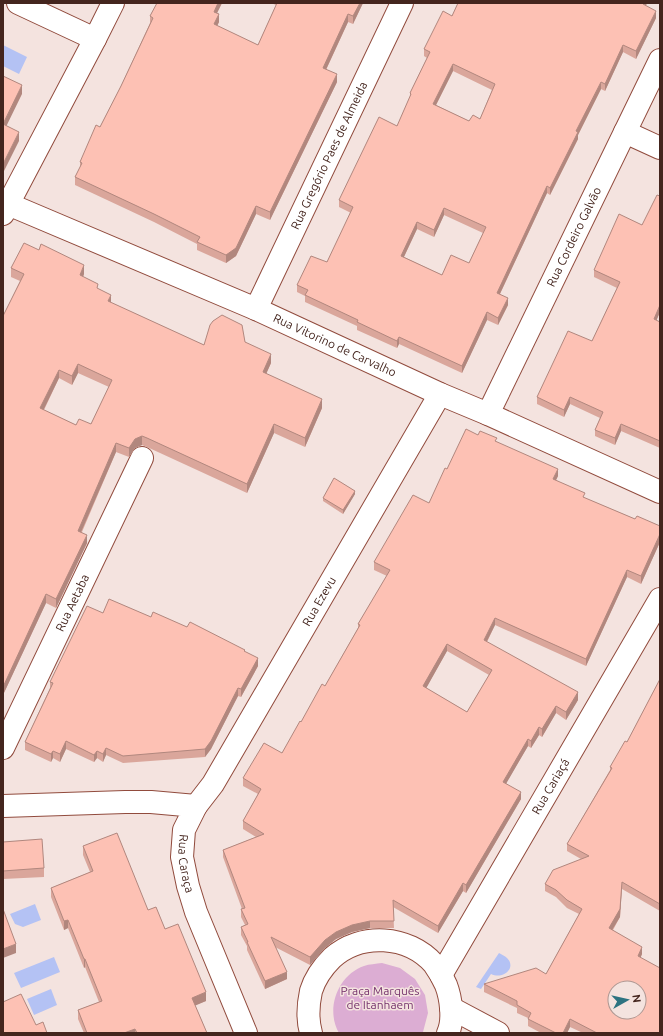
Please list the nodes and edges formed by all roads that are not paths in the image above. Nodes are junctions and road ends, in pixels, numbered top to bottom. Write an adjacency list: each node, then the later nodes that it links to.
1 (18, 3): 4 (street)
2 (113, 3): 4 (street)
3 (402, 3): 9 (street, Rua Gregório Paes de Almeida)
4 (95, 39): 8 (street)
5 (660, 60): 6 (street, Rua Cordeiro Galvão)
6 (625, 132): 7 (street); 11 (street, Rua Cordeiro Galvão)
7 (660, 148)
8 (6, 209): 9 (street, Rua Vitorino de Carvalho)
9 (256, 309): 10 (street, Rua Vitorino de Carvalho)
10 (440, 394): 11 (street, Rua Vitorino de Carvalho); 17 (street, Rua Ezevu)
11 (488, 414): 13 (street, Rua Vitorino de Carvalho)
12 (142, 458): 15 (street, Rua Aetaba)
13 (660, 492)
14 (660, 599): 18 (street, Rua Cariaçá)
15 (3, 748)
16 (3, 806): 17 (street)
17 (196, 806): 20 (street, Rua Caraça)
18 (441, 975): 19 (street); 21 (street)
19 (451, 1008): 22 (street); 23 (street)
20 (246, 1033)
21 (312, 1033)
22 (448, 1033)
23 (498, 1033)

